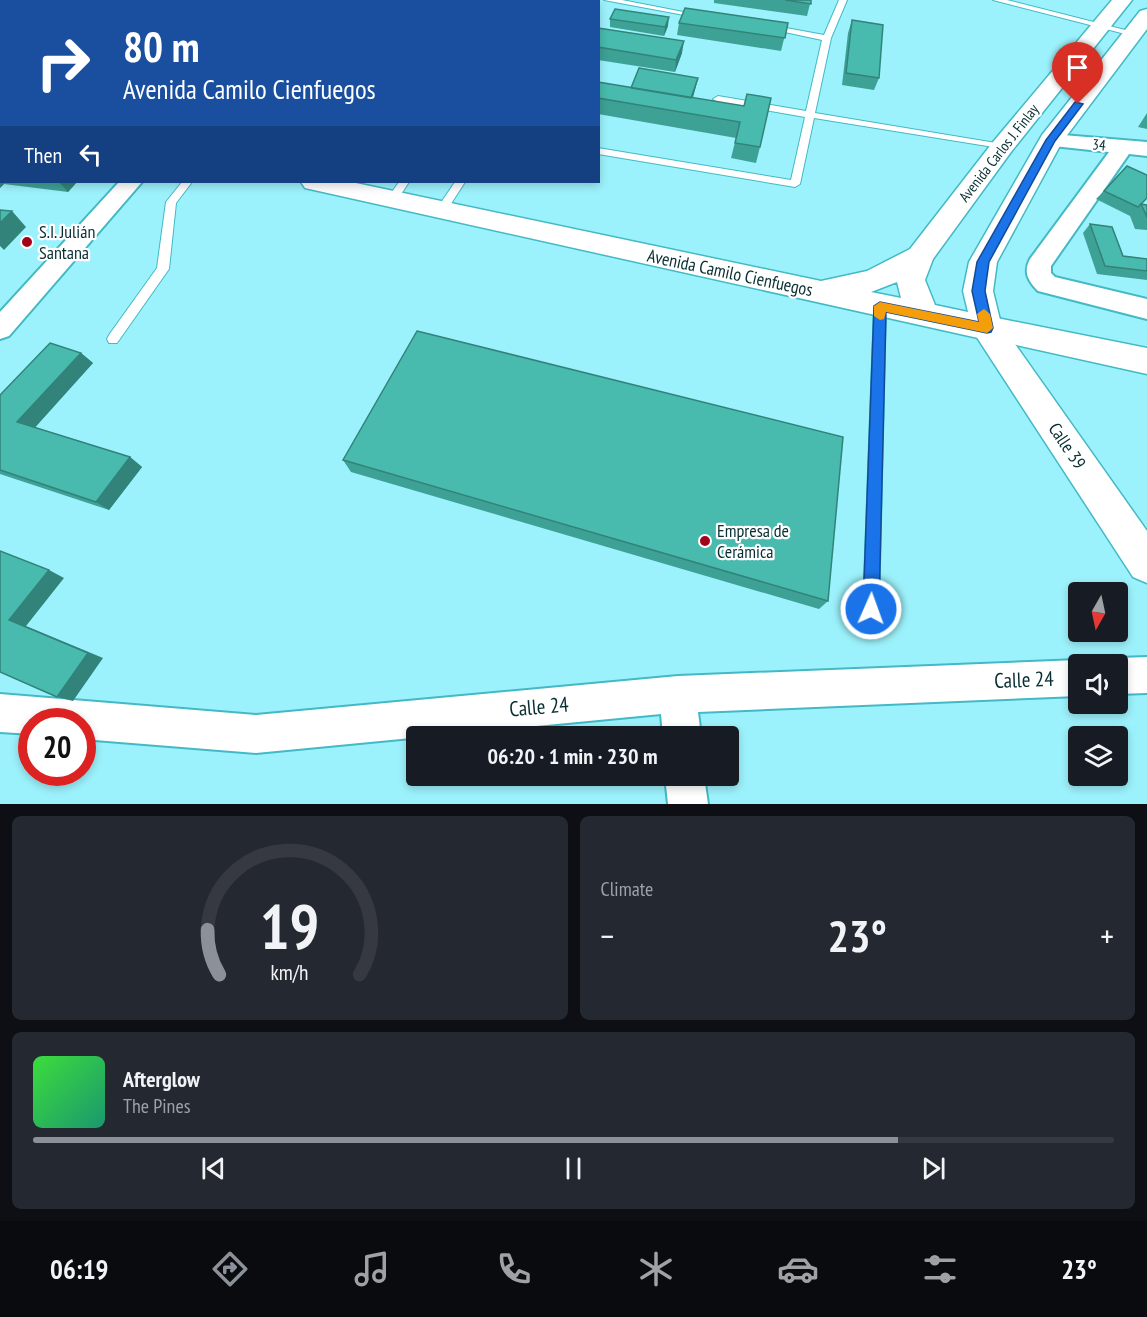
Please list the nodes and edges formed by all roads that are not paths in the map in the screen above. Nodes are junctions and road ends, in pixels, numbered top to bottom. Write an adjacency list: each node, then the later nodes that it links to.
1 (608, 0): 5 (lane)
2 (843, 0): 9 (lane)
3 (997, 0): 8 (lane)
4 (1122, 0): 8 (main road, Avenida Carlos J. Finlay)
5 (712, 18)
6 (1140, 24): 8 (lane); 12 (main road, Avenida Carlos J. Finlay)
7 (758, 26): 9 (lane)
8 (1101, 26): 13 (main road, Avenida Carlos J. Finlay)
9 (827, 38): 11 (lane)
10 (718, 99): 11 (lane)
11 (809, 114): 13 (lane); 16 (lane)
12 (1051, 140): 14 (street, 34); 28 (main road, Avenida Carlos J. Finlay)
13 (1002, 147): 23 (main road, Avenida Carlos J. Finlay)
14 (1123, 147): 15 (street, 34); 26 (street)
15 (1147, 149)
16 (600, 151)
17 (130, 183): 29 (street)
18 (186, 183): 30 (lane)
19 (324, 183): 21 (main road, Avenida Camilo Cienfuegos)
20 (459, 183): 22 (lane)
21 (398, 190): 22 (main road, Avenida Camilo Cienfuegos)
22 (441, 210): 24 (main road, Avenida Camilo Cienfuegos)
23 (920, 256): 24 (main road); 27 (main road, Avenida Carlos J. Finlay)
24 (810, 291): 25 (main road, Avenida Camilo Cienfuegos)
25 (880, 306): 27 (main road, Avenida Camilo Cienfuegos); 33 (lane)
26 (1147, 309)
27 (926, 316): 28 (main road, Avenida Camilo Cienfuegos)
28 (987, 328): 31 (main road, Avenida Camilo Cienfuegos); 32 (main road, Calle 39)
29 (0, 329)
30 (112, 339)
31 (1147, 361)
32 (1147, 564)
33 (871, 609)
34 (1147, 675): 35 (street)
35 (1128, 676)
36 (1068, 678): 37 (street, Calle 24)
37 (678, 694): 38 (street, Calle 24); 39 (street)
38 (0, 713)
39 (681, 726)
40 (686, 786): 41 (street)
41 (688, 804)

